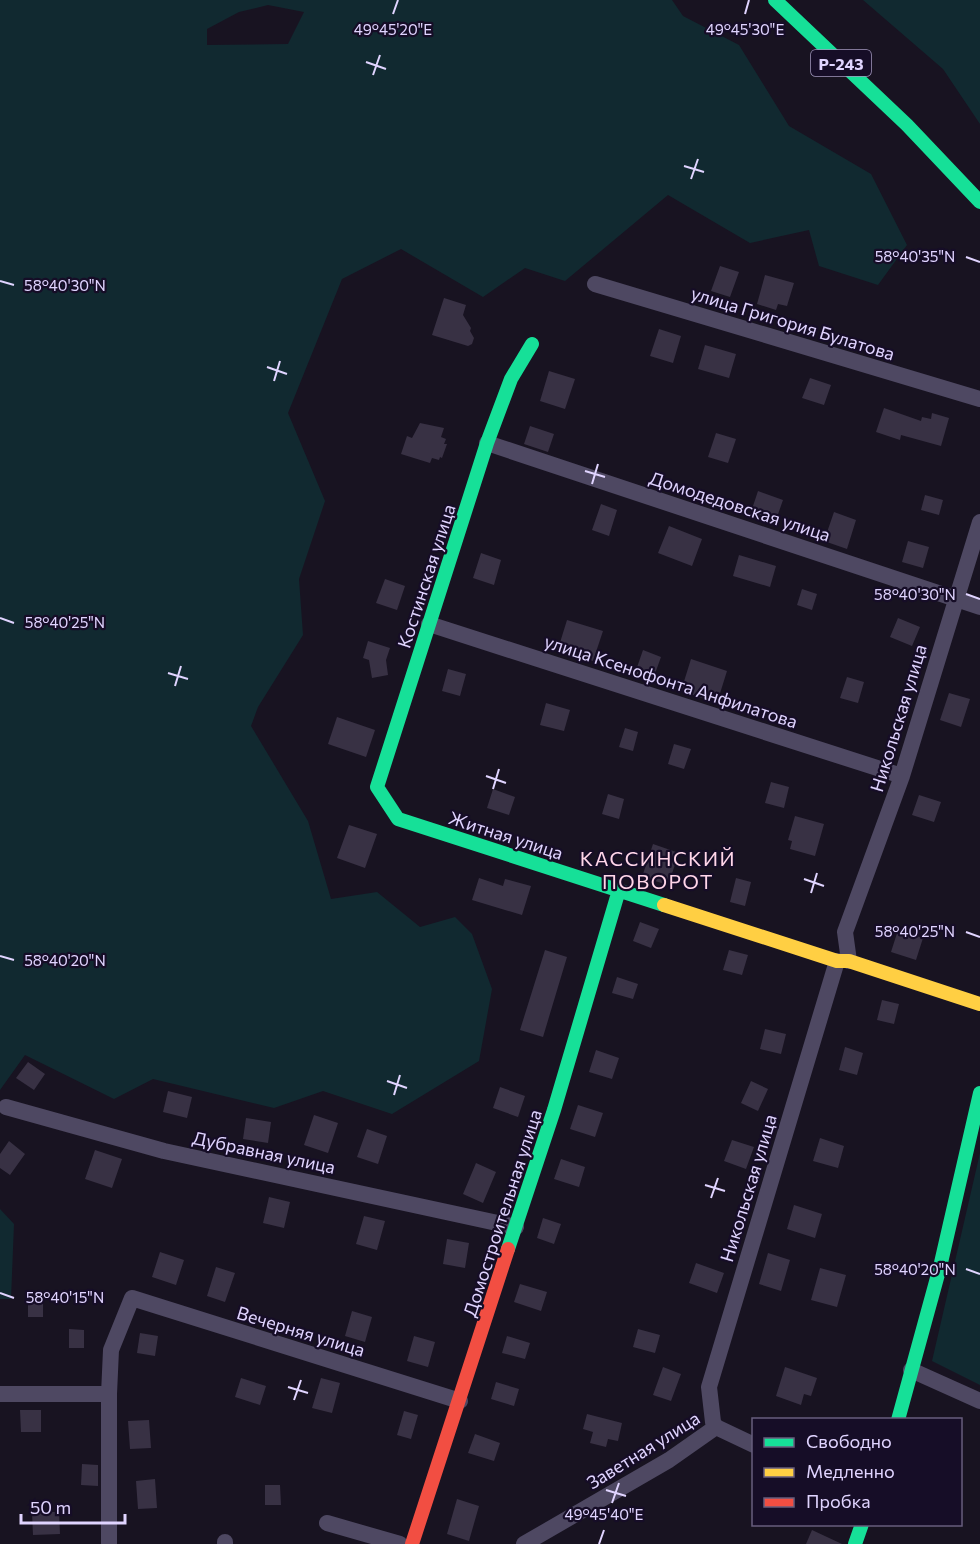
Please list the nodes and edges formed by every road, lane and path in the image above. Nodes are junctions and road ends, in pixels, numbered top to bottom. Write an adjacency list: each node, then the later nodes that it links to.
1 (775, 0): 2 (main road, Р-243)
2 (980, 202)
3 (595, 284): 5 (street, улица Григория Булатова)
4 (532, 344): 6 (main road, Костинская улица)
5 (980, 399)
6 (487, 443): 8 (street, Домодедовская улица); 10 (main road, Костинская улица)
7 (980, 522): 8 (street, Никольская улица)
8 (956, 597): 9 (street, Домодедовская улица); 11 (street, Никольская улица)
9 (980, 606)
10 (429, 624): 11 (street, улица Ксенофонта Анфилатова); 12 (main road, Костинская улица)
11 (902, 776): 14 (street, Никольская улица)
12 (398, 819): 13 (main road, Житная улица)
13 (619, 890): 14 (main road, Житная улица); 18 (main road, Домостроительная улица)
14 (843, 961): 15 (main road, Житная улица); 25 (street, Никольская улица)
15 (980, 1004)
16 (980, 1093): 19 (main road)
17 (6, 1107): 18 (street, Дубравная улица)
18 (516, 1227): 22 (main road, Домостроительная улица)
19 (911, 1370): 23 (street); 24 (main road)
20 (0, 1394): 21 (street)
21 (109, 1394): 22 (street, Вечерняя улица); 29 (street)
22 (460, 1401): 31 (main road, Домостроительная улица)
23 (980, 1401)
24 (898, 1418)
25 (716, 1427): 26 (street, Заветная улица); 32 (street, Заветная улица)
26 (752, 1445)
27 (327, 1523): 30 (street)
28 (861, 1526): 33 (main road)
29 (109, 1544)
30 (400, 1544)
31 (412, 1544)
32 (524, 1544)
33 (855, 1544)

